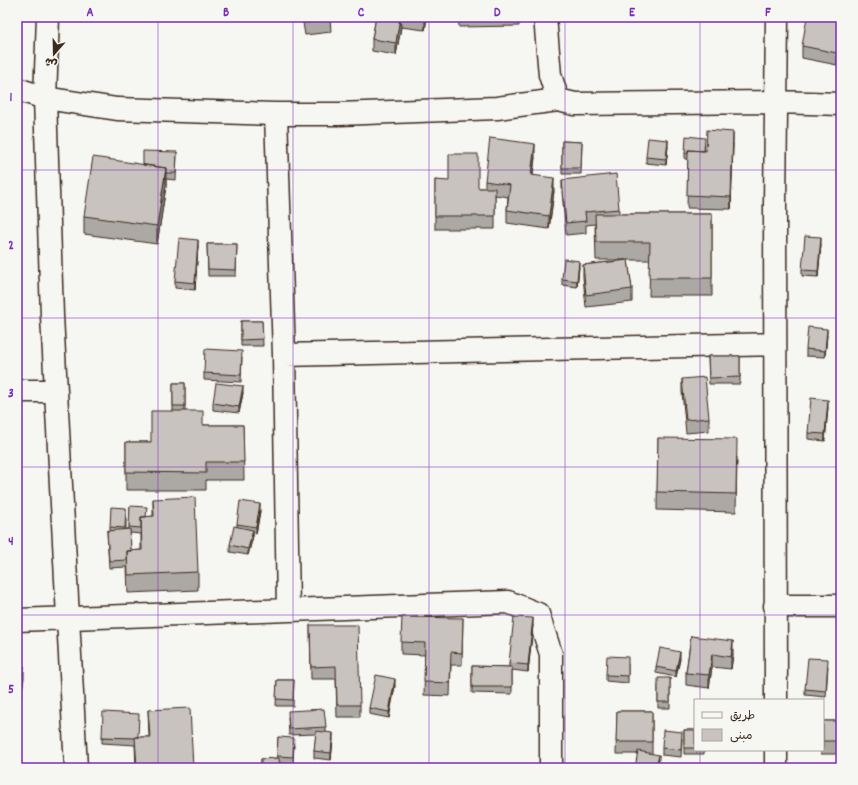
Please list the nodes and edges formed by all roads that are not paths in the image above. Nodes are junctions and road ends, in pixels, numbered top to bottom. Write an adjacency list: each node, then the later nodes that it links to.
1 (48, 17): 5 (street)
2 (545, 17): 6 (street)
3 (778, 17): 7 (street)
4 (17, 89): 5 (street)
5 (44, 98): 9 (street); 13 (street)
6 (558, 100): 7 (street); 9 (street)
7 (776, 102): 8 (street); 10 (street)
8 (841, 104)
9 (276, 114): 11 (street)
10 (775, 344): 11 (street); 14 (street)
11 (284, 355): 16 (street)
12 (17, 391): 13 (street)
13 (55, 391): 17 (street)
14 (775, 606): 15 (street); 19 (street)
15 (841, 606)
16 (288, 610): 17 (street); 22 (street)
17 (67, 618): 18 (street); 21 (street)
18 (17, 620)
19 (776, 699)
20 (776, 751): 23 (street)
21 (76, 768)
22 (551, 768)
23 (776, 768)

